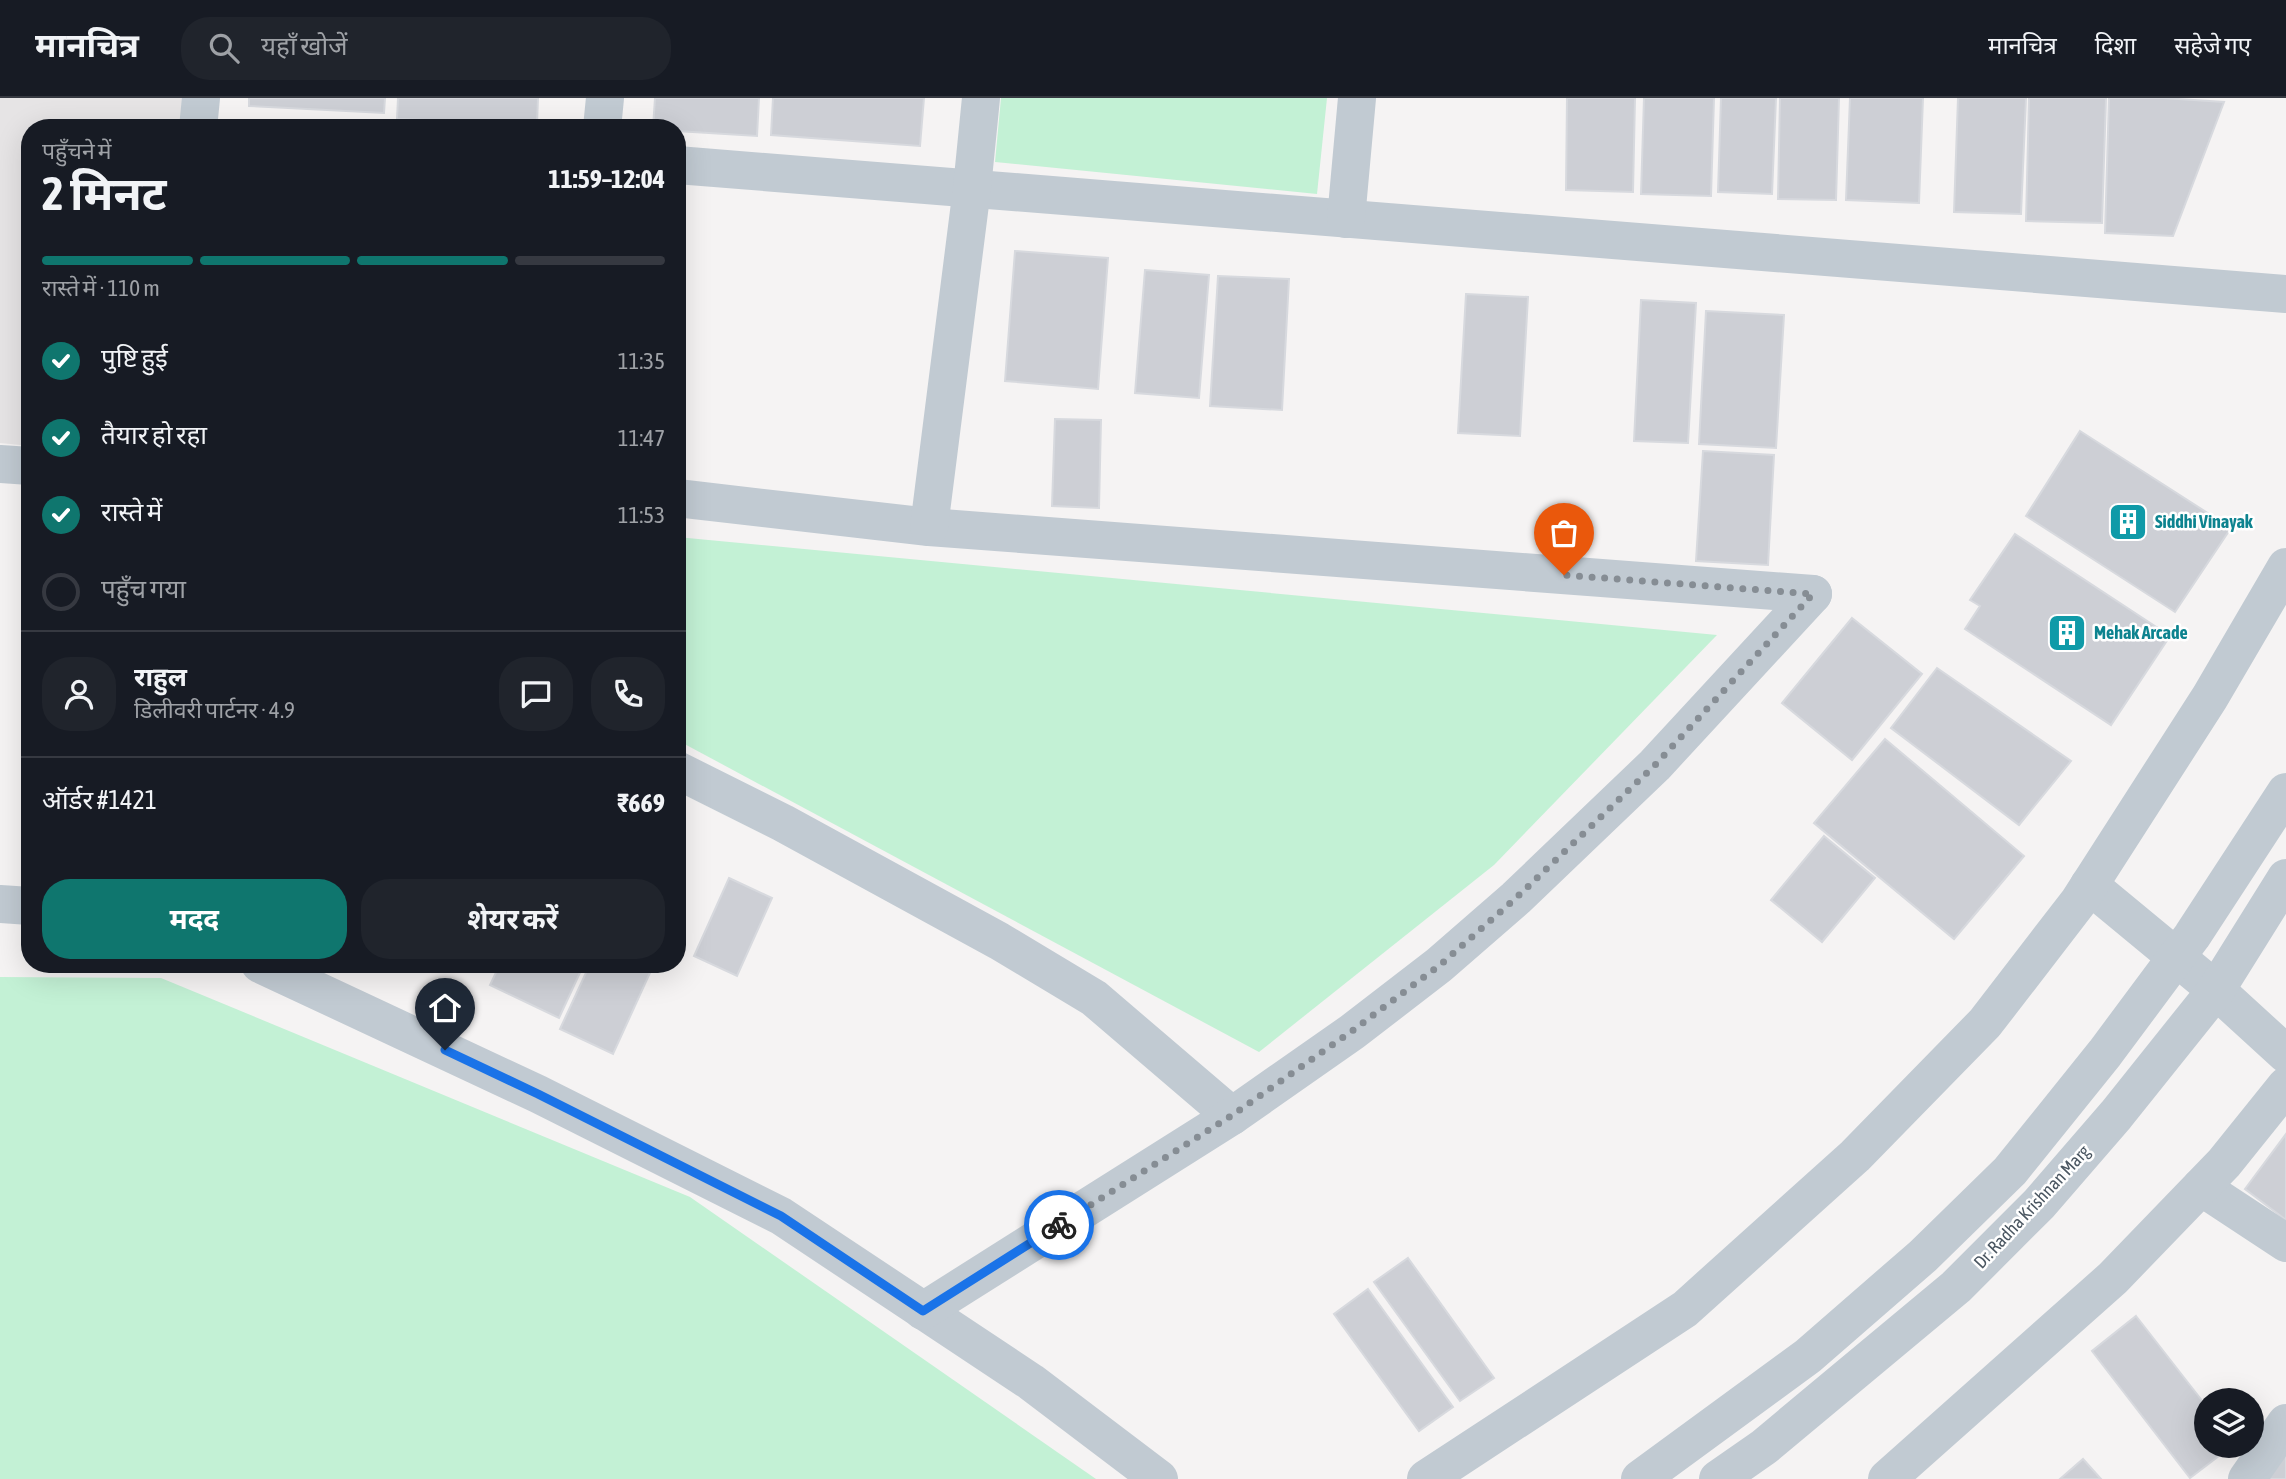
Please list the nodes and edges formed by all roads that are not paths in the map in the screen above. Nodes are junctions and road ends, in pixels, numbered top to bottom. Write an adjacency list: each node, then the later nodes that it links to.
1 (605, 98): 4 (street)
2 (981, 98): 6 (street)
3 (1357, 98): 7 (street)
4 (603, 119)
5 (686, 166): 6 (street)
6 (972, 188): 7 (street); 12 (street)
7 (1346, 219): 8 (street)
8 (2286, 294)
9 (0, 464): 10 (street)
10 (21, 465)
11 (686, 499): 12 (street)
12 (929, 527): 25 (street)
13 (2286, 567): 17 (street)
14 (686, 774): 25 (street)
15 (2286, 792): 20 (street)
16 (2286, 878): 22 (street, Dr. Radha Krishnan Marg)
17 (2089, 885): 20 (street); 31 (street)
18 (0, 904): 19 (street)
19 (21, 905)
20 (2175, 958): 22 (street); 32 (street)
21 (279, 973): 28 (street)
22 (2216, 990): 23 (street); 33 (street, Dr. Radha Krishnan Marg)
23 (2286, 1054)
24 (2286, 1086): 26 (street)
25 (1231, 1116): 28 (street)
26 (2201, 1187): 27 (street); 34 (street)
27 (2286, 1243)
28 (923, 1311): 30 (street)
29 (2286, 1423): 35 (street)
30 (1159, 1479)
31 (1426, 1479)
32 (1640, 1479)
33 (1718, 1479)
34 (1887, 1479)
35 (2247, 1479)

